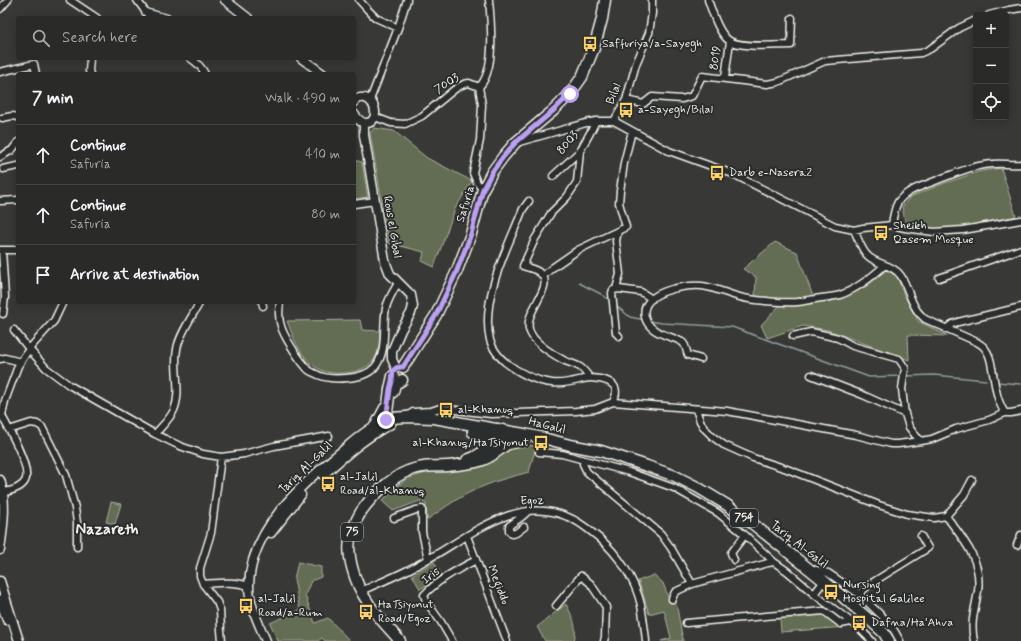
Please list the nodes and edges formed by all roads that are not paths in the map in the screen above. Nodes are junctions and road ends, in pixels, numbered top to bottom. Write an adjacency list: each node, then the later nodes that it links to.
1 (8, 0): 12 (street)
2 (70, 0): 15 (street)
3 (137, 0): 13 (street)
4 (225, 0): 18 (street)
5 (359, 0): 21 (street)
6 (407, 0): 21 (street)
7 (489, 0): 32 (street)
8 (604, 0): 44 (main road, Safuria)
9 (652, 0): 35 (street, Bilal)
10 (708, 0): 22 (street)
11 (1021, 8): 14 (street)
12 (0, 9)
13 (145, 12): 16 (street); 17 (street)
14 (1000, 12)
15 (94, 16)
16 (148, 16)
17 (160, 16)
18 (245, 16)
19 (792, 18): 22 (street)
20 (973, 22): 31 (street)
21 (398, 28): 34 (street)
22 (730, 41): 31 (street, 8019)
23 (90, 60): 28 (street)
24 (193, 60): 29 (street)
25 (304, 60): 30 (street)
26 (0, 72): 27 (street)
27 (36, 72)
28 (90, 72)
29 (204, 72)
30 (320, 72)
31 (725, 78): 35 (street)
32 (479, 87): 38 (street, 7003); 52 (street, 7003)
33 (356, 100): 34 (street)
34 (370, 100): 38 (street)
35 (626, 100): 41 (street, Bilal)
36 (16, 117): 39 (street)
37 (356, 117): 42 (street)
38 (375, 117): 42 (street)
39 (2, 118)
40 (596, 121): 41 (street, Bilal); 44 (street, Bilal); 46 (street, 8003)
41 (614, 121): 43 (street)
42 (364, 123): 55 (street, Rous el Gibal)
43 (632, 131): 60 (street); 61 (street)
44 (515, 143): 52 (main road, Safuria)
45 (16, 145): 47 (street)
46 (580, 151): 51 (street, 8003); 66 (street)
47 (0, 157)
48 (1021, 164): 59 (street)
49 (16, 166): 50 (street)
50 (3, 169)
51 (553, 176)
52 (483, 189): 84 (main road, Safuria)
53 (16, 200): 54 (street)
54 (0, 201)
55 (375, 201): 57 (street); 68 (street, Rous el Gibal)
56 (529, 201): 86 (street)
57 (356, 204)
58 (1021, 220): 59 (street)
59 (892, 225): 60 (street)
60 (854, 230): 65 (street)
61 (618, 231): 66 (street); 69 (street)
62 (1021, 249): 67 (street)
63 (1, 250): 64 (street); 75 (street)
64 (16, 250)
65 (885, 265): 70 (street); 76 (street)
66 (543, 276): 86 (street)
67 (939, 278)
68 (398, 282): 73 (street); 84 (street, Rous el Gibal)
69 (616, 289): 70 (street); 78 (street)
70 (652, 299): 82 (street)
71 (62, 304): 80 (street)
72 (199, 304): 98 (street)
73 (280, 304)
74 (1021, 307): 76 (street)
75 (3, 314)
76 (946, 329): 91 (street)
77 (14, 330): 80 (street)
78 (619, 336)
79 (793, 336): 92 (street)
80 (29, 349): 83 (street); 98 (street)
81 (0, 358): 83 (street)
82 (701, 359)
83 (21, 362): 96 (street)
84 (399, 373): 87 (main road, Safuria)
85 (811, 375): 92 (street)
86 (590, 378): 88 (street)
87 (390, 400): 93 (main road); 94 (main road, Safuria); 95 (main road)
88 (613, 402): 89 (street); 93 (street)
89 (698, 409): 102 (street); 112 (street)
90 (1021, 411): 91 (street)
91 (1005, 413): 102 (street)
92 (905, 414): 102 (street)
93 (404, 417): 94 (main road, HaGalil / 754); 99 (main road, HaGalil / 754)
94 (389, 421): 95 (street, Tariq Al-Galil); 97 (main road, HaGalil / 754); 144 (street, Tariq Al-Galil)
95 (376, 424): 131 (street, Tariq Al-Galil)
96 (9, 430): 110 (street); 120 (street)
97 (473, 432): 99 (main road, HaGalil / 754); 105 (main road)
98 (155, 434): 106 (street)
99 (497, 434): 101 (main road, HaGalil / 754); 103 (main road, HaGalil / 754); 105 (main road, 75)
100 (329, 436): 106 (street)
101 (521, 441): 103 (main road, HaGalil / 754); 105 (main road)
102 (921, 441)
103 (570, 445): 126 (main road, Tariq Al-Galil / 754)
104 (539, 452): 107 (street)
105 (483, 456): 132 (main road, 75)
106 (221, 457): 129 (street)
107 (584, 460): 115 (street); 130 (street)
108 (0, 480): 110 (street)
109 (972, 480): 112 (street)
110 (2, 491): 121 (street)
111 (528, 511): 114 (street); 117 (street, Egoz); 149 (street, Egoz)
112 (946, 516): 153 (street)
113 (394, 518): 122 (street)
114 (524, 527)
115 (745, 535): 124 (street); 125 (street)
116 (1021, 535): 119 (street)
117 (467, 536): 122 (street, Egoz); 123 (street, Megiddo)
118 (921, 536): 134 (street)
119 (1017, 545)
120 (77, 547)
121 (0, 550)
122 (428, 559): 132 (street, Egoz)
123 (476, 560): 146 (street, Iris); 147 (street, Megiddo)
124 (734, 560)
125 (774, 562): 130 (street); 133 (street)
126 (807, 567): 128 (main road, Tariq Al-Galil / 754); 134 (street)
127 (0, 581): 141 (street)
128 (824, 581): 133 (street); 151 (main road, Tariq Al-Galil / 754)
129 (203, 584): 131 (street); 142 (street)
130 (692, 584): 135 (street)
131 (249, 586): 143 (street, Tariq Al-Galil)
132 (361, 591): 145 (main road, 75)
133 (814, 594): 138 (street)
134 (859, 594): 152 (street)
135 (672, 599)
136 (0, 600): 140 (street)
137 (556, 606): 148 (street)
138 (851, 622): 139 (street); 150 (street)
139 (686, 623)
140 (13, 641)
141 (19, 641)
142 (222, 641)
143 (266, 641)
144 (271, 641)
145 (400, 641)
146 (452, 641)
147 (507, 641)
148 (604, 641)
149 (646, 641)
150 (872, 641)
151 (889, 641)
152 (900, 641)
153 (974, 641)

